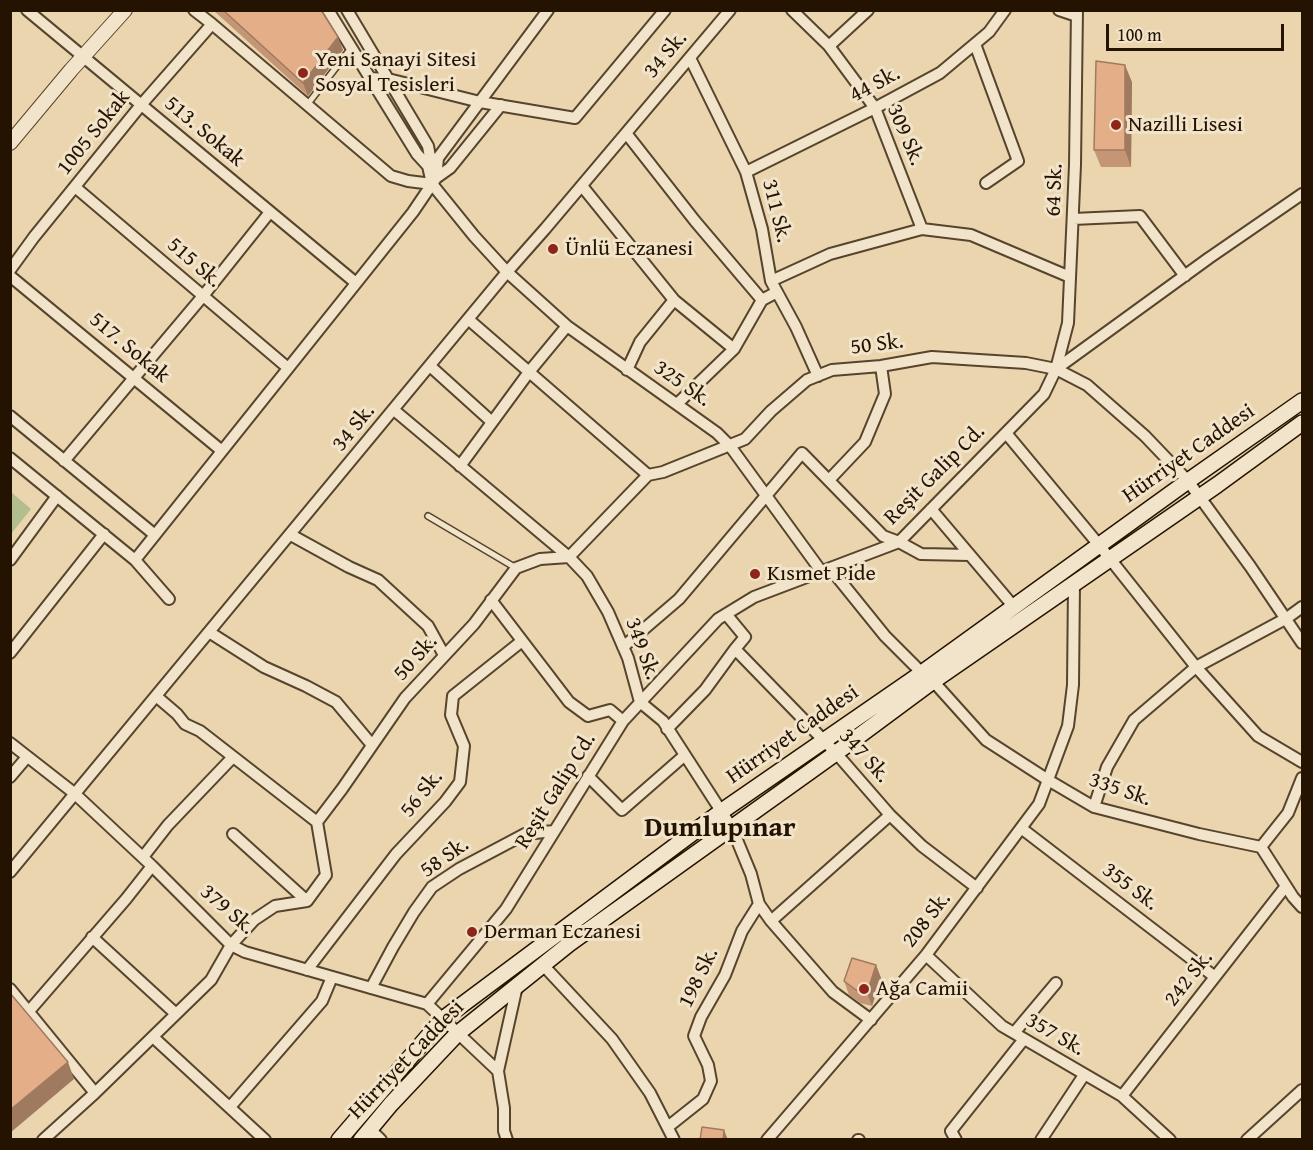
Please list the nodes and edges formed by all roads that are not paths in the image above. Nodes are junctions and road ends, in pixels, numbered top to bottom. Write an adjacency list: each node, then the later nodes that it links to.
1 (27, 10): 18 (street, 513. Sokak)
2 (125, 10): 18 (street)
3 (194, 10): 14 (street)
4 (328, 10): 17 (street)
5 (347, 10): 21 (street)
6 (548, 10): 22 (street)
7 (665, 10): 25 (street, 34 Sk.)
8 (730, 10): 19 (street, 34 Sk.)
9 (792, 10): 16 (street, 309 Sk.)
10 (868, 10): 16 (street)
11 (1005, 10): 15 (street, 44 Sk.)
12 (1059, 10): 13 (street)
13 (1077, 13): 37 (street, 64 Sk.)
14 (212, 24): 23 (street, 1005 Sokak); 24 (street)
15 (975, 44): 26 (street, 44 Sk.); 32 (street)
16 (829, 46): 26 (street, 309 Sk.)
17 (351, 48): 20 (street); 24 (lane)
18 (83, 57): 23 (street, 513. Sokak); 28 (street)
19 (690, 58): 27 (street, 34 Sk.); 30 (street, 311 Sk.)
20 (369, 78): 21 (street, 34 Sk.); 29 (street)
21 (388, 79): 22 (street, 34 Sk.); 29 (street)
22 (480, 102): 25 (street, 34 Sk.); 31 (street)
23 (141, 105): 34 (street, 1005 Sokak); 36 (street, 513. Sokak)
24 (307, 105): 31 (street)
25 (501, 105): 31 (street)
26 (874, 108): 30 (street, 44 Sk.); 38 (street, 309 Sk.)
27 (626, 133): 33 (street, 34 Sk.); 49 (street)
28 (11, 141)
29 (428, 166): 31 (street)
30 (746, 172): 44 (street, 311 Sk.)
31 (434, 181): 40 (street, 325 Sk.); 45 (street)
32 (986, 183)
33 (582, 186): 40 (street, 34 Sk.); 48 (street)
34 (75, 187): 39 (street, 1005 Sokak); 47 (street, 515 Sk.)
35 (1302, 194): 42 (street, Reşit Galip Cd.)
36 (270, 212): 45 (street, 513. Sokak); 47 (street)
37 (1073, 219): 42 (street); 43 (street, 64 Sk.)
38 (922, 229): 43 (street); 44 (street)
39 (10, 270)
40 (507, 272): 50 (street, 34 Sk.); 51 (street, 325 Sk.)
41 (10, 276): 60 (street, 517. Sokak)
42 (1185, 276): 57 (street, Reşit Galip Cd.)
43 (1070, 277): 57 (street, 64 Sk.)
44 (771, 281): 46 (street, 311 Sk.)
45 (356, 283): 55 (street)
46 (777, 292): 49 (street); 59 (street, 311 Sk.)
47 (203, 296): 55 (street, 515 Sk.); 60 (street)
48 (674, 300): 52 (street); 56 (street)
49 (762, 300): 52 (street)
50 (468, 319): 53 (street, 34 Sk.); 58 (street)
51 (567, 326): 56 (street, 325 Sk.); 58 (street)
52 (734, 349): 62 (street)
53 (430, 366): 63 (street, 34 Sk.); 65 (street)
54 (881, 366): 57 (street, 50 Sk.); 59 (street, 50 Sk.); 74 (street)
55 (288, 368): 69 (street)
56 (627, 369): 62 (street, 325 Sk.)
57 (1056, 369): 67 (street, Reşit Galip Cd.); 75 (street, 50 Sk.)
58 (528, 372): 65 (street); 73 (street)
59 (818, 376): 68 (street, 50 Sk.)
60 (134, 377): 69 (street, 517. Sokak); 71 (street)
61 (1302, 401): 75 (main road, Hürriyet Caddesi)
62 (676, 404): 68 (street, 325 Sk.)
63 (394, 410): 72 (street, 349 Sk.); 82 (street, 34 Sk.)
64 (10, 416): 71 (street)
65 (492, 422): 72 (street)
66 (1302, 423): 78 (main road, Hürriyet Caddesi)
67 (1006, 433): 79 (street, Reşit Galip Cd.); 85 (street)
68 (730, 446): 73 (street, 50 Sk.); 77 (street, 325 Sk.)
69 (222, 451): 83 (street)
70 (10, 458): 76 (street)
71 (64, 461): 83 (street)
72 (460, 466): 87 (street, 349 Sk.)
73 (648, 475): 87 (street)
74 (829, 480): 77 (street); 84 (street)
75 (1188, 481): 78 (street, 50 Sk.); 85 (main road, Hürriyet Caddesi)
76 (57, 496): 81 (street); 89 (street)
77 (766, 497): 92 (street, 325 Sk.); 103 (street)
78 (1199, 497): 88 (main road, Hürriyet Caddesi); 99 (street, 50 Sk.)
79 (931, 508): 84 (street, Reşit Galip Cd.); 86 (street)
80 (428, 516): 91 (lane)
81 (104, 534): 90 (street); 105 (street)
82 (291, 535): 100 (street, 34 Sk.); 106 (street)
83 (155, 536): 90 (street)
84 (898, 542): 86 (street); 92 (street, Reşit Galip Cd.)
85 (1099, 545): 88 (street); 97 (main road, Hürriyet Caddesi)
86 (970, 555): 97 (street)
87 (569, 556): 91 (street); 103 (street, 349 Sk.)
88 (1110, 559): 93 (main road, Hürriyet Caddesi); 107 (street)
89 (10, 560)
90 (135, 560): 94 (street)
91 (516, 568): 95 (street, 50 Sk.)
92 (825, 570): 98 (street, Reşit Galip Cd.); 108 (street, 325 Sk.)
93 (1074, 584): 108 (main road, Hürriyet Caddesi); 124 (street, 208 Sk.)
94 (169, 599)
95 (491, 600): 101 (street); 106 (street, 50 Sk.)
96 (1302, 606): 99 (street)
97 (1014, 607): 108 (main road, Hürriyet Caddesi)
98 (726, 614): 104 (street); 110 (street, Reşit Galip Cd.)
99 (1287, 618): 102 (street, 50 Sk.); 107 (street)
100 (209, 632): 109 (street, 34 Sk.); 115 (street)
101 (522, 641): 111 (street); 148 (street, 56 Sk.)
102 (1302, 643)
103 (623, 647): 110 (street, 349 Sk.)
104 (735, 649): 112 (street); 113 (street, 347 Sk.)
105 (10, 653)
106 (444, 655): 115 (street, 50 Sk.)
107 (1196, 667): 120 (street); 126 (street)
108 (927, 677): 113 (main road, Hürriyet Caddesi); 116 (main road, Hürriyet Caddesi); 124 (street, 335 Sk.)
109 (156, 696): 119 (street); 125 (street, 34 Sk.)
110 (640, 702): 111 (street, Reşit Galip Cd.); 112 (street, 349 Sk.)
111 (622, 721): 121 (street, Reşit Galip Cd.)
112 (668, 729): 117 (street, 349 Sk.)
113 (823, 740): 116 (street, 347 Sk.); 127 (main road, Hürriyet Caddesi)
114 (10, 743): 118 (street, 379 Sk.)
115 (372, 746): 129 (street, 50 Sk.)
116 (836, 753): 128 (street, 347 Sk.); 130 (main road, Hürriyet Caddesi)
117 (685, 755): 121 (street); 127 (street, 349 Sk.)
118 (27, 757): 122 (street); 125 (street, 379 Sk.)
119 (233, 757): 129 (street); 135 (street)
120 (1302, 762)
121 (588, 776): 132 (street, Reşit Galip Cd.)
122 (10, 777)
123 (1302, 778): 134 (street)
124 (1048, 780): 126 (street, 335 Sk.); 131 (street, 208 Sk.)
125 (74, 794): 135 (street, 379 Sk.); 137 (street, 34 Sk.)
126 (1094, 807): 134 (street, 335 Sk.)
127 (722, 811): 130 (street, 349 Sk.); 158 (main road, Hürriyet Caddesi)
128 (890, 815): 139 (street, 347 Sk.); 143 (street)
129 (317, 822): 140 (street)
130 (732, 828): 141 (street, 349 Sk.); 147 (main road, Hürriyet Caddesi)
131 (1021, 828): 139 (street, 208 Sk.); 150 (street, 355 Sk.)
132 (554, 831): 154 (street, 58 Sk.); 155 (street, Reşit Galip Cd.)
133 (233, 834): 140 (street)
134 (1261, 848): 138 (street)
135 (143, 857): 136 (street, 379 Sk.)
136 (152, 866): 144 (street); 145 (street, 379 Sk.)
137 (10, 872)
138 (1286, 886): 142 (street); 150 (street, 242 Sk.)
139 (976, 888): 146 (street, 208 Sk.)
140 (307, 901): 145 (street)
141 (759, 904): 143 (street); 170 (street, 198 Sk.)
142 (1302, 906)
143 (771, 921): 159 (street)
144 (92, 937): 156 (street); 157 (street)
145 (231, 945): 148 (street, 379 Sk.); 157 (street)
146 (926, 955): 159 (street, 208 Sk.); 160 (street, 357 Sk.)
147 (543, 965): 152 (main road, Hürriyet Caddesi); 170 (street)
148 (308, 970): 149 (street, 379 Sk.)
149 (332, 977): 154 (street, 379 Sk.); 169 (street)
150 (1215, 977): 168 (street, 242 Sk.)
151 (1056, 983): 160 (street)
152 (517, 986): 161 (main road, Hürriyet Caddesi); 164 (street)
153 (10, 988): 156 (street)
154 (371, 988): 155 (street, 379 Sk.)
155 (428, 1004): 158 (street, 379 Sk.)
156 (30, 1010): 167 (street)
157 (176, 1014): 162 (street)
158 (443, 1019): 161 (street, 379 Sk.); 175 (main road, Hürriyet Caddesi)
159 (871, 1020): 172 (street, 208 Sk.)
160 (1014, 1033): 163 (street, 357 Sk.)
161 (458, 1034): 164 (street, 379 Sk.); 171 (main road, Hürriyet Caddesi)
162 (153, 1037): 167 (street); 169 (street)
163 (1024, 1040): 165 (street, 357 Sk.); 178 (street)
164 (498, 1071): 176 (street)
165 (1084, 1075): 168 (street, 357 Sk.); 179 (street)
166 (1302, 1090): 181 (street)
167 (95, 1093): 173 (street)
168 (1122, 1096): 180 (street, 357 Sk.)
169 (230, 1107): 174 (street)
170 (669, 1126): 177 (street)
171 (371, 1136)
172 (770, 1139)
173 (44, 1140)
174 (265, 1140)
175 (339, 1140)
176 (507, 1140)
177 (675, 1140)
178 (956, 1140)
179 (1041, 1140)
180 (1170, 1140)
181 (1247, 1140)

